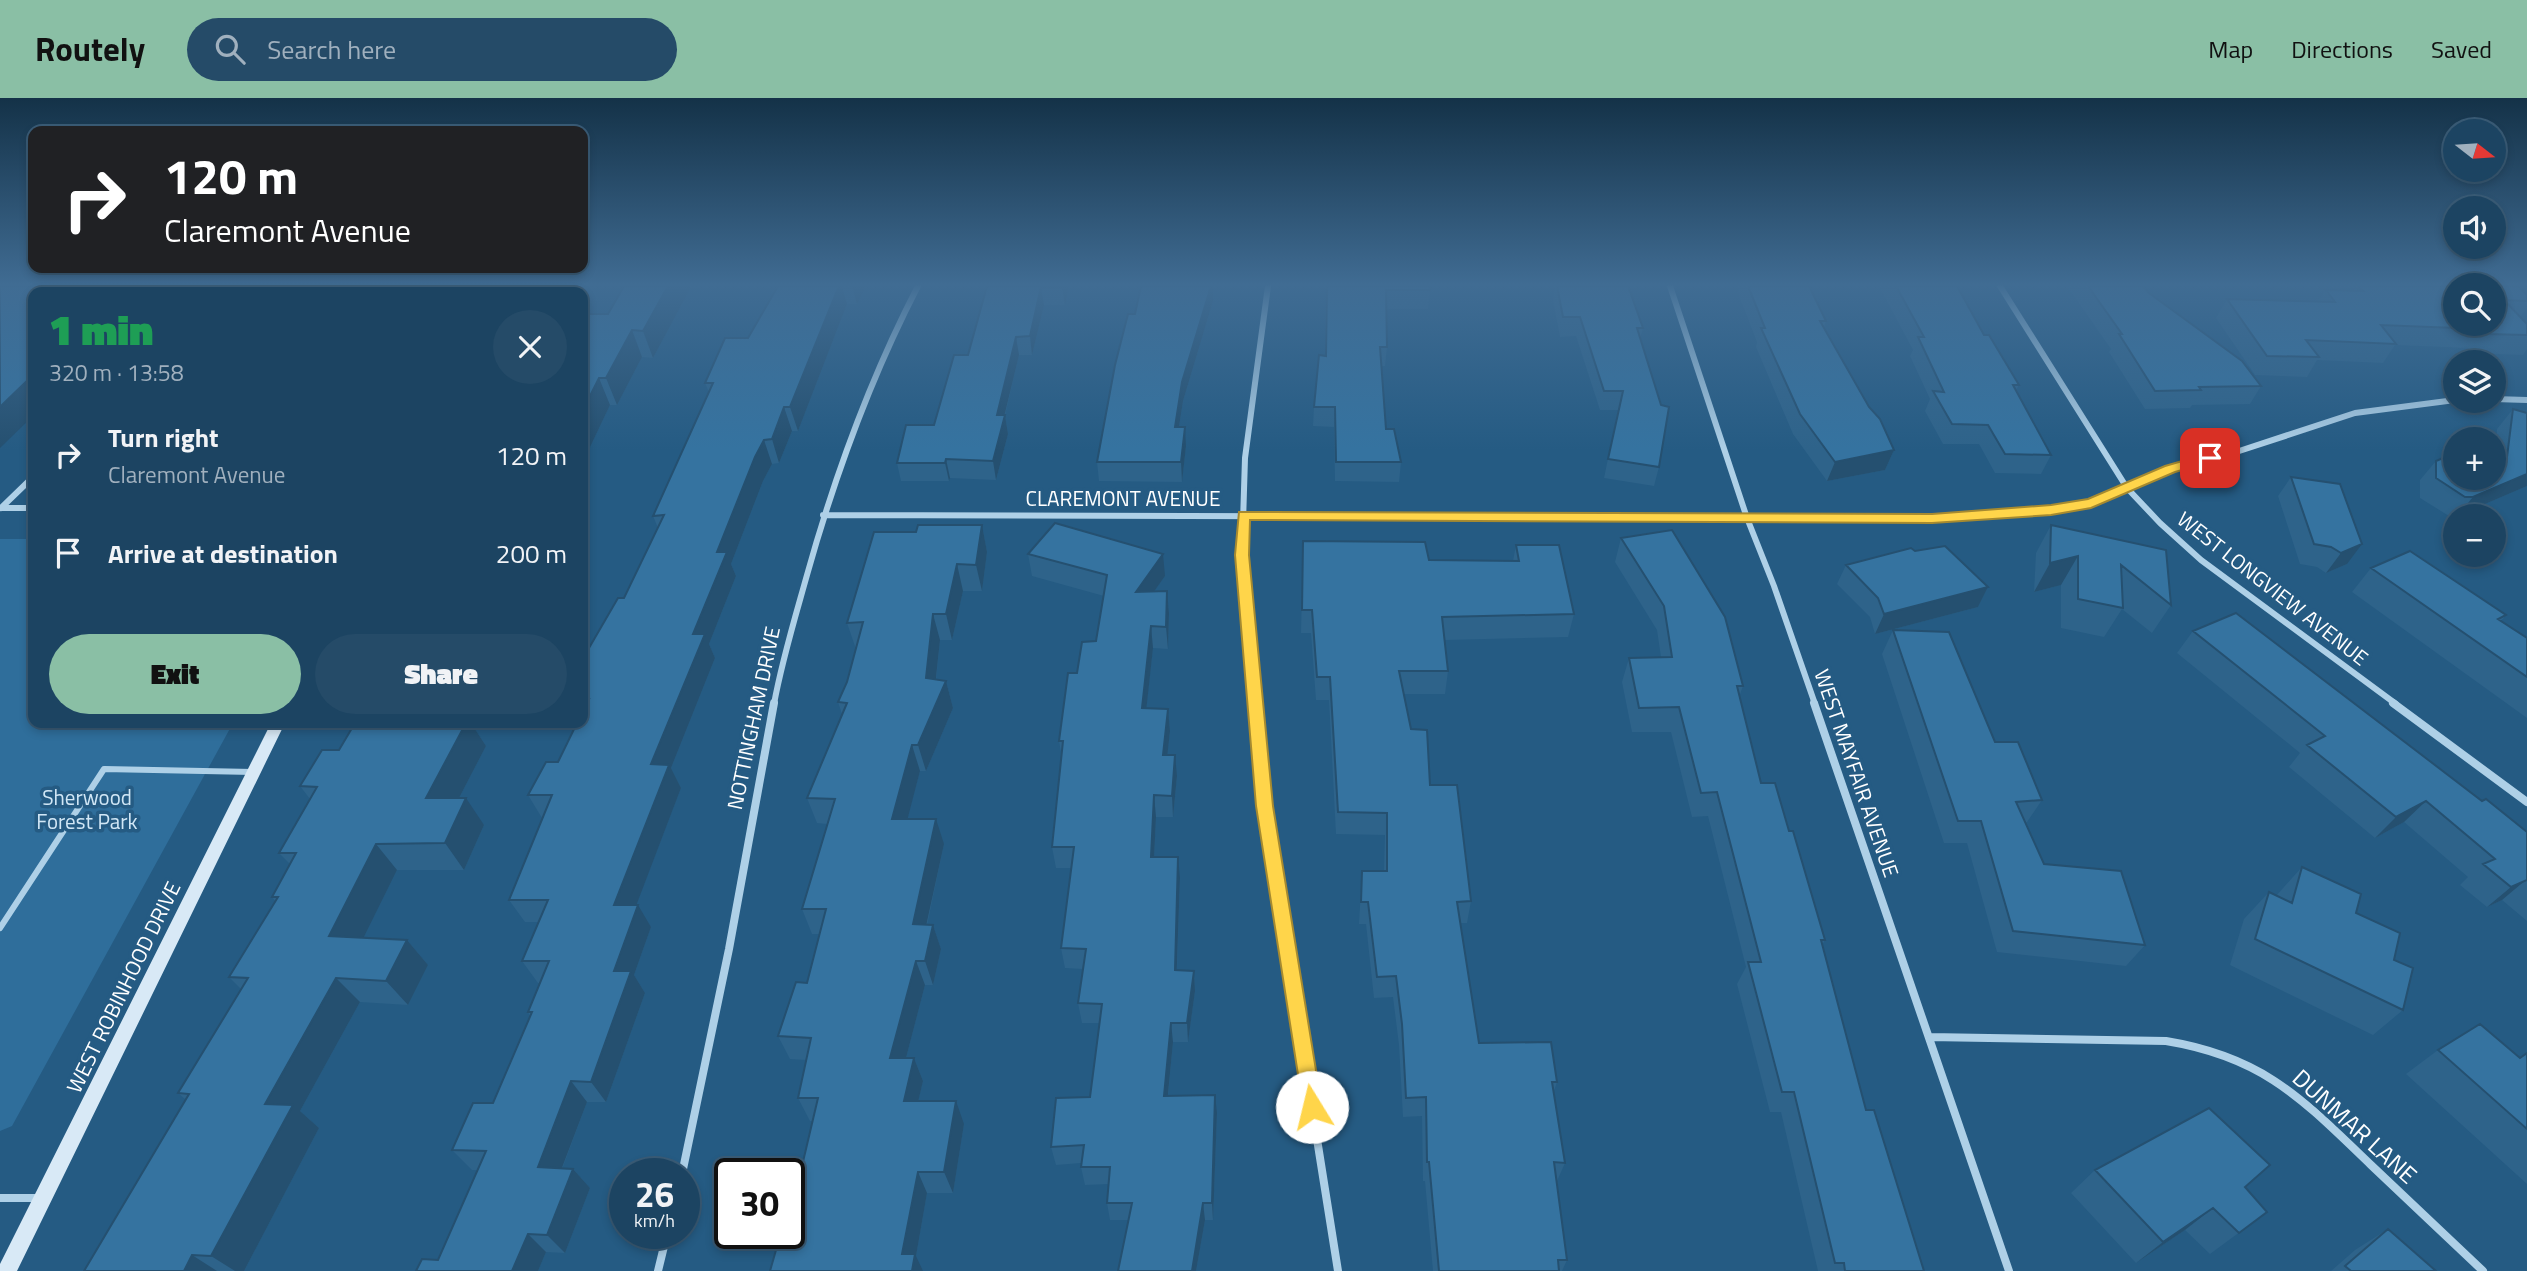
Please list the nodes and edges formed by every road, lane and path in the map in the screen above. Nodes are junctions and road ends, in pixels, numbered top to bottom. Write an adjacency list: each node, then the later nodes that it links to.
1 (891, 341): 12 (street, NOTTINGHAM DRIVE)
2 (1259, 341): 13 (street)
3 (1688, 341): 14 (street, WEST MAYFAIR AVENUE)
4 (2034, 341): 9 (street, WEST LONGVIEW AVENUE)
5 (2506, 399): 6 (street)
6 (2527, 400)
7 (2443, 402): 9 (street, CLAREMONT AVENUE)
8 (28, 482): 10 (street)
9 (2127, 488): 14 (street, CLAREMONT AVENUE); 17 (street, WEST LONGVIEW AVENUE)
10 (1, 508): 11 (street)
11 (28, 508)
12 (823, 515): 13 (street, CLAREMONT AVENUE); 20 (street, NOTTINGHAM DRIVE)
13 (1244, 516): 14 (street, CLAREMONT AVENUE); 26 (street)
14 (1747, 518): 19 (street, WEST MAYFAIR AVENUE)
15 (275, 728): 16 (street, WEST ROBINHOOD DRIVE)
16 (253, 772): 18 (lane); 22 (street, WEST ROBINHOOD DRIVE)
17 (2527, 802)
18 (0, 928)
19 (1929, 1037): 27 (street, WEST MAYFAIR AVENUE); 28 (street, DUNMAR LANE)
20 (685, 1158)
21 (0, 1198): 22 (street)
22 (45, 1198): 24 (street, WEST ROBINHOOD DRIVE)
23 (663, 1249): 25 (street)
24 (7, 1271)
25 (658, 1271)
26 (1338, 1271)
27 (2009, 1271)
28 (2483, 1271)

